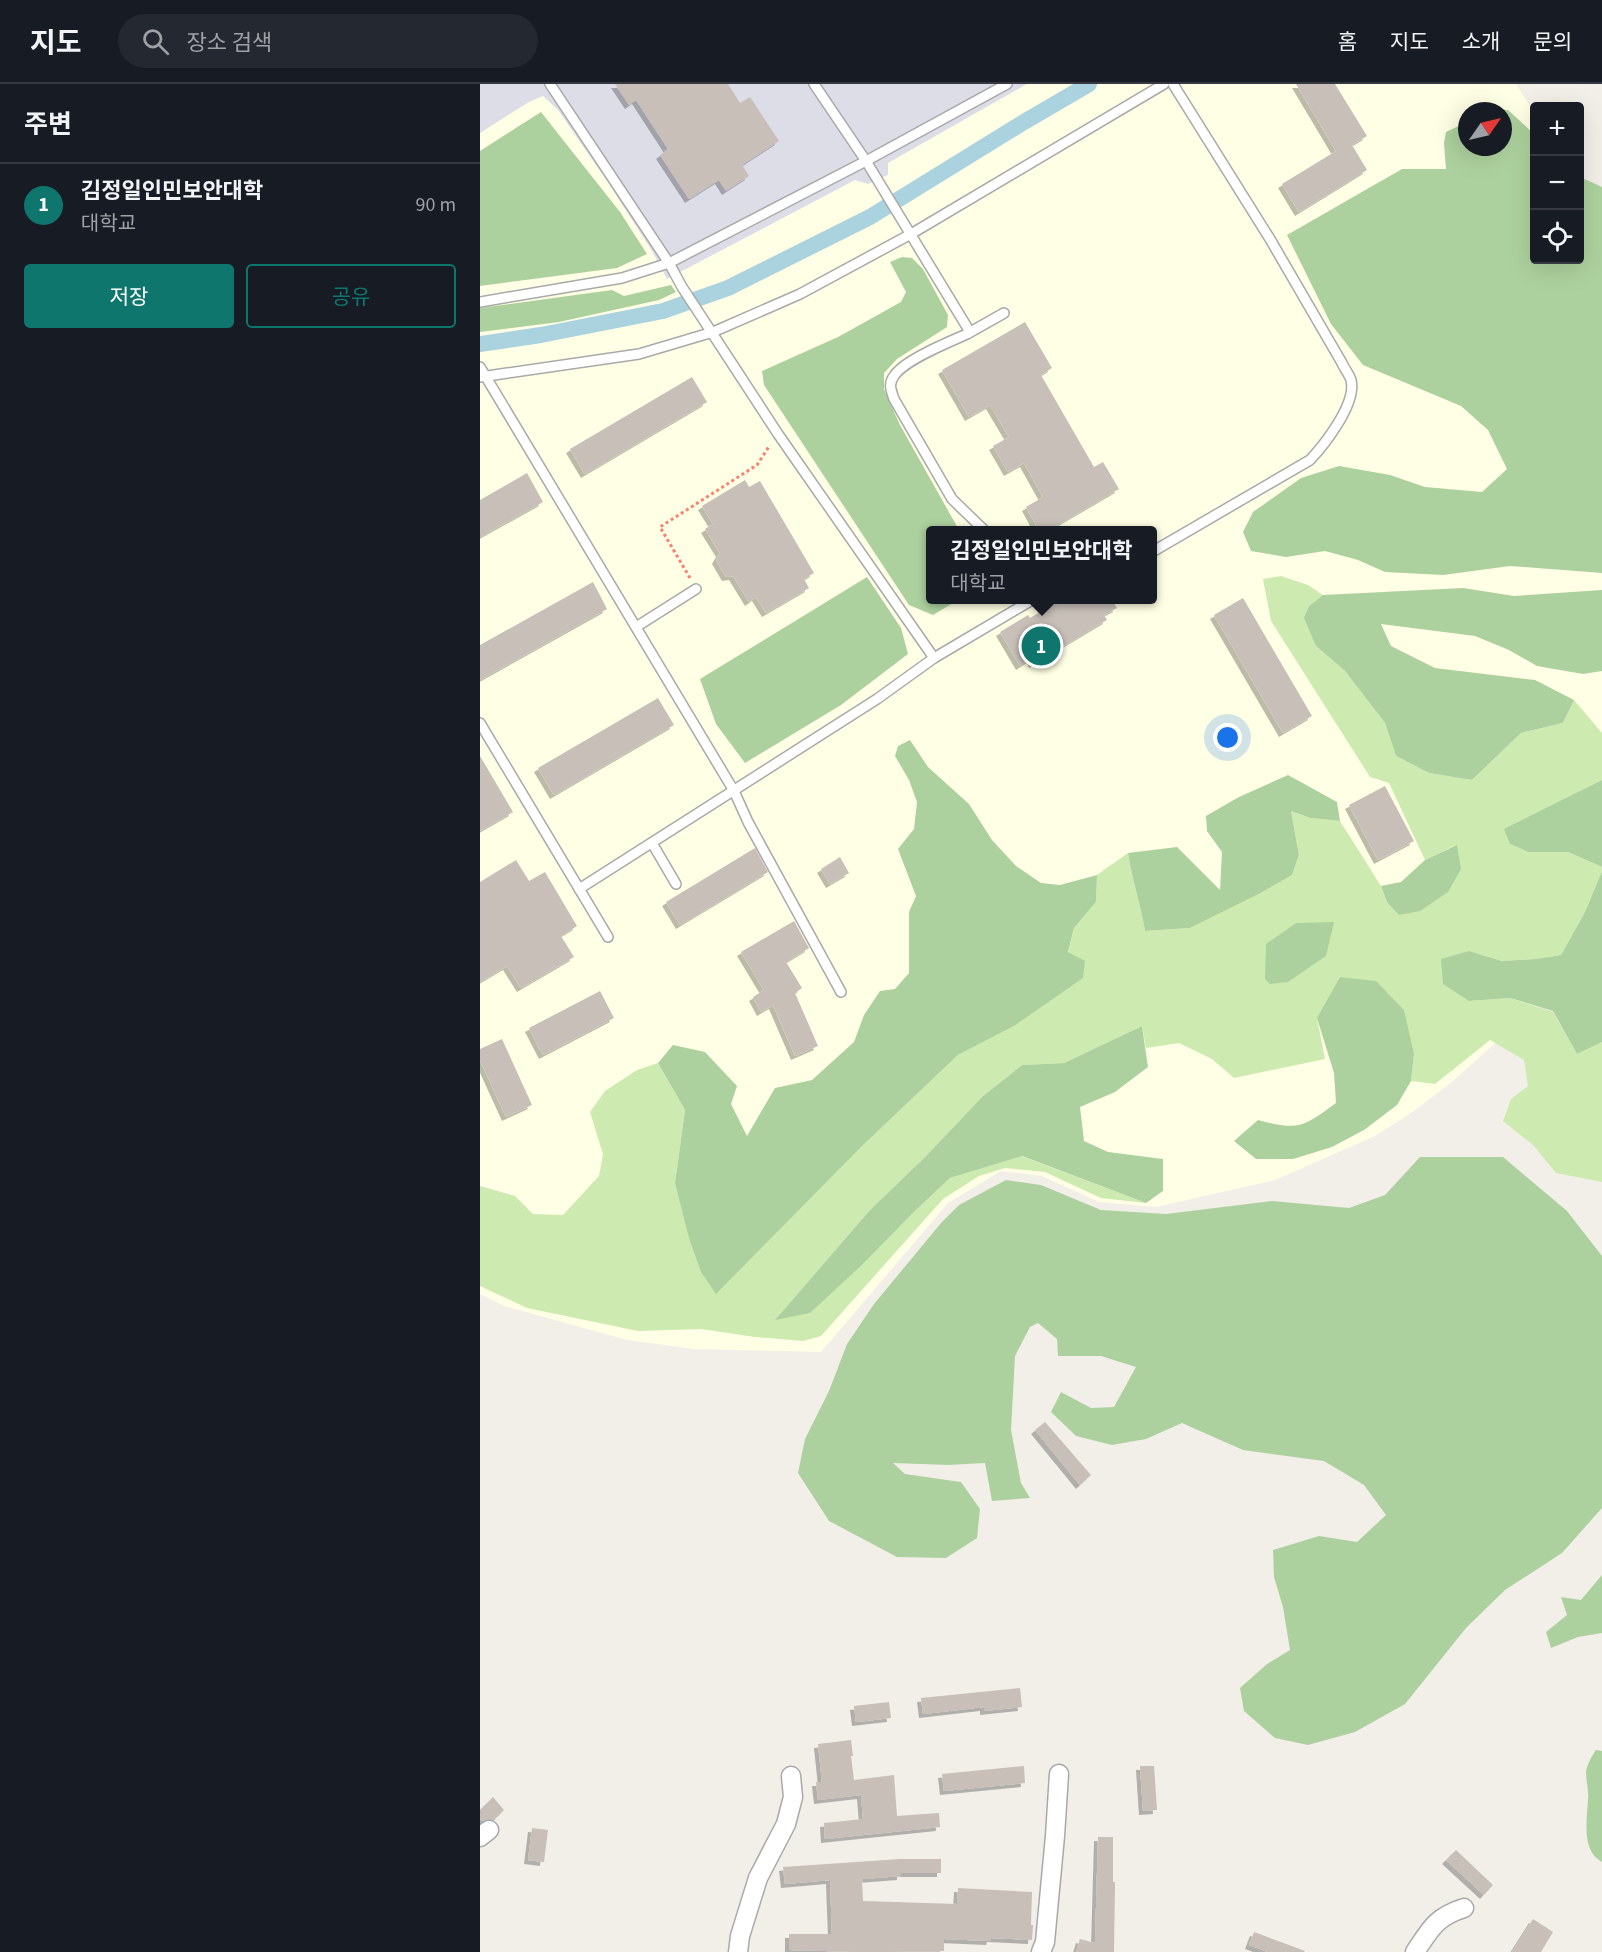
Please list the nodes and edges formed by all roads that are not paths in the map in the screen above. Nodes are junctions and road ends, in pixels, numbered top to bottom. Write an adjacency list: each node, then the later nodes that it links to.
1 (550, 84): 8 (lane)
2 (814, 84): 6 (lane)
3 (1007, 84): 6 (lane)
4 (1164, 84): 7 (lane)
5 (1173, 84): 16 (lane)
6 (866, 161): 7 (lane); 8 (lane)
7 (911, 234): 11 (lane); 12 (lane)
8 (669, 263): 9 (lane); 11 (lane)
9 (480, 302)
10 (1004, 313): 12 (lane)
11 (713, 332): 14 (lane); 20 (lane)
12 (969, 332): 15 (lane)
13 (480, 367): 14 (lane)
14 (483, 376): 19 (lane)
15 (979, 526)
16 (1157, 549)
17 (696, 589): 19 (lane)
18 (1025, 604): 20 (lane)
19 (636, 627): 22 (lane)
20 (934, 658): 22 (lane)
21 (480, 723): 25 (lane)
22 (734, 791): 23 (lane); 27 (lane)
23 (652, 843): 24 (lane); 25 (lane)
24 (676, 884)
25 (579, 889): 26 (lane)
26 (608, 937)
27 (841, 992)
28 (1059, 1774): 32 (street)
29 (791, 1776): 31 (street)
30 (1464, 1908): 33 (street)
31 (738, 1952)
32 (1041, 1952)
33 (1415, 1952)

